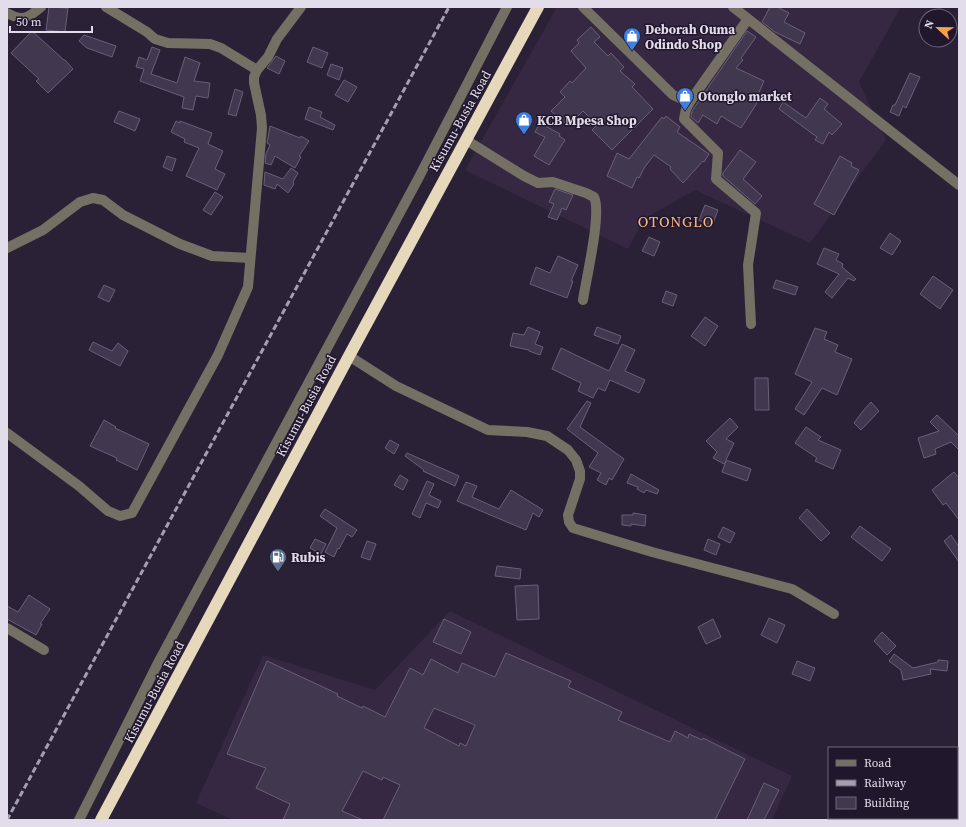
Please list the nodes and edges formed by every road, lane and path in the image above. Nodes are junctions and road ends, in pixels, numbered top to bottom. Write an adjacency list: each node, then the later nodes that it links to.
1 (41, 7): 8 (street)
2 (106, 7): 10 (street)
3 (301, 7): 10 (street)
4 (507, 7): 23 (street)
5 (538, 7): 12 (highway, Kisumu-Busia Road)
6 (583, 7): 11 (street)
7 (733, 7): 9 (street)
8 (7, 13)
9 (748, 19): 11 (street); 13 (street)
10 (257, 70): 15 (street)
11 (692, 100): 17 (street)
12 (466, 140): 16 (street); 18 (highway, Kisumu-Busia Road)
13 (959, 185)
14 (7, 248): 15 (street)
15 (250, 258): 19 (street)
16 (583, 300)
17 (751, 324)
18 (349, 356): 20 (street); 24 (highway, Kisumu-Busia Road)
19 (7, 433)
20 (834, 614)
21 (7, 628): 22 (street)
22 (44, 650)
23 (79, 820)
24 (101, 820)

